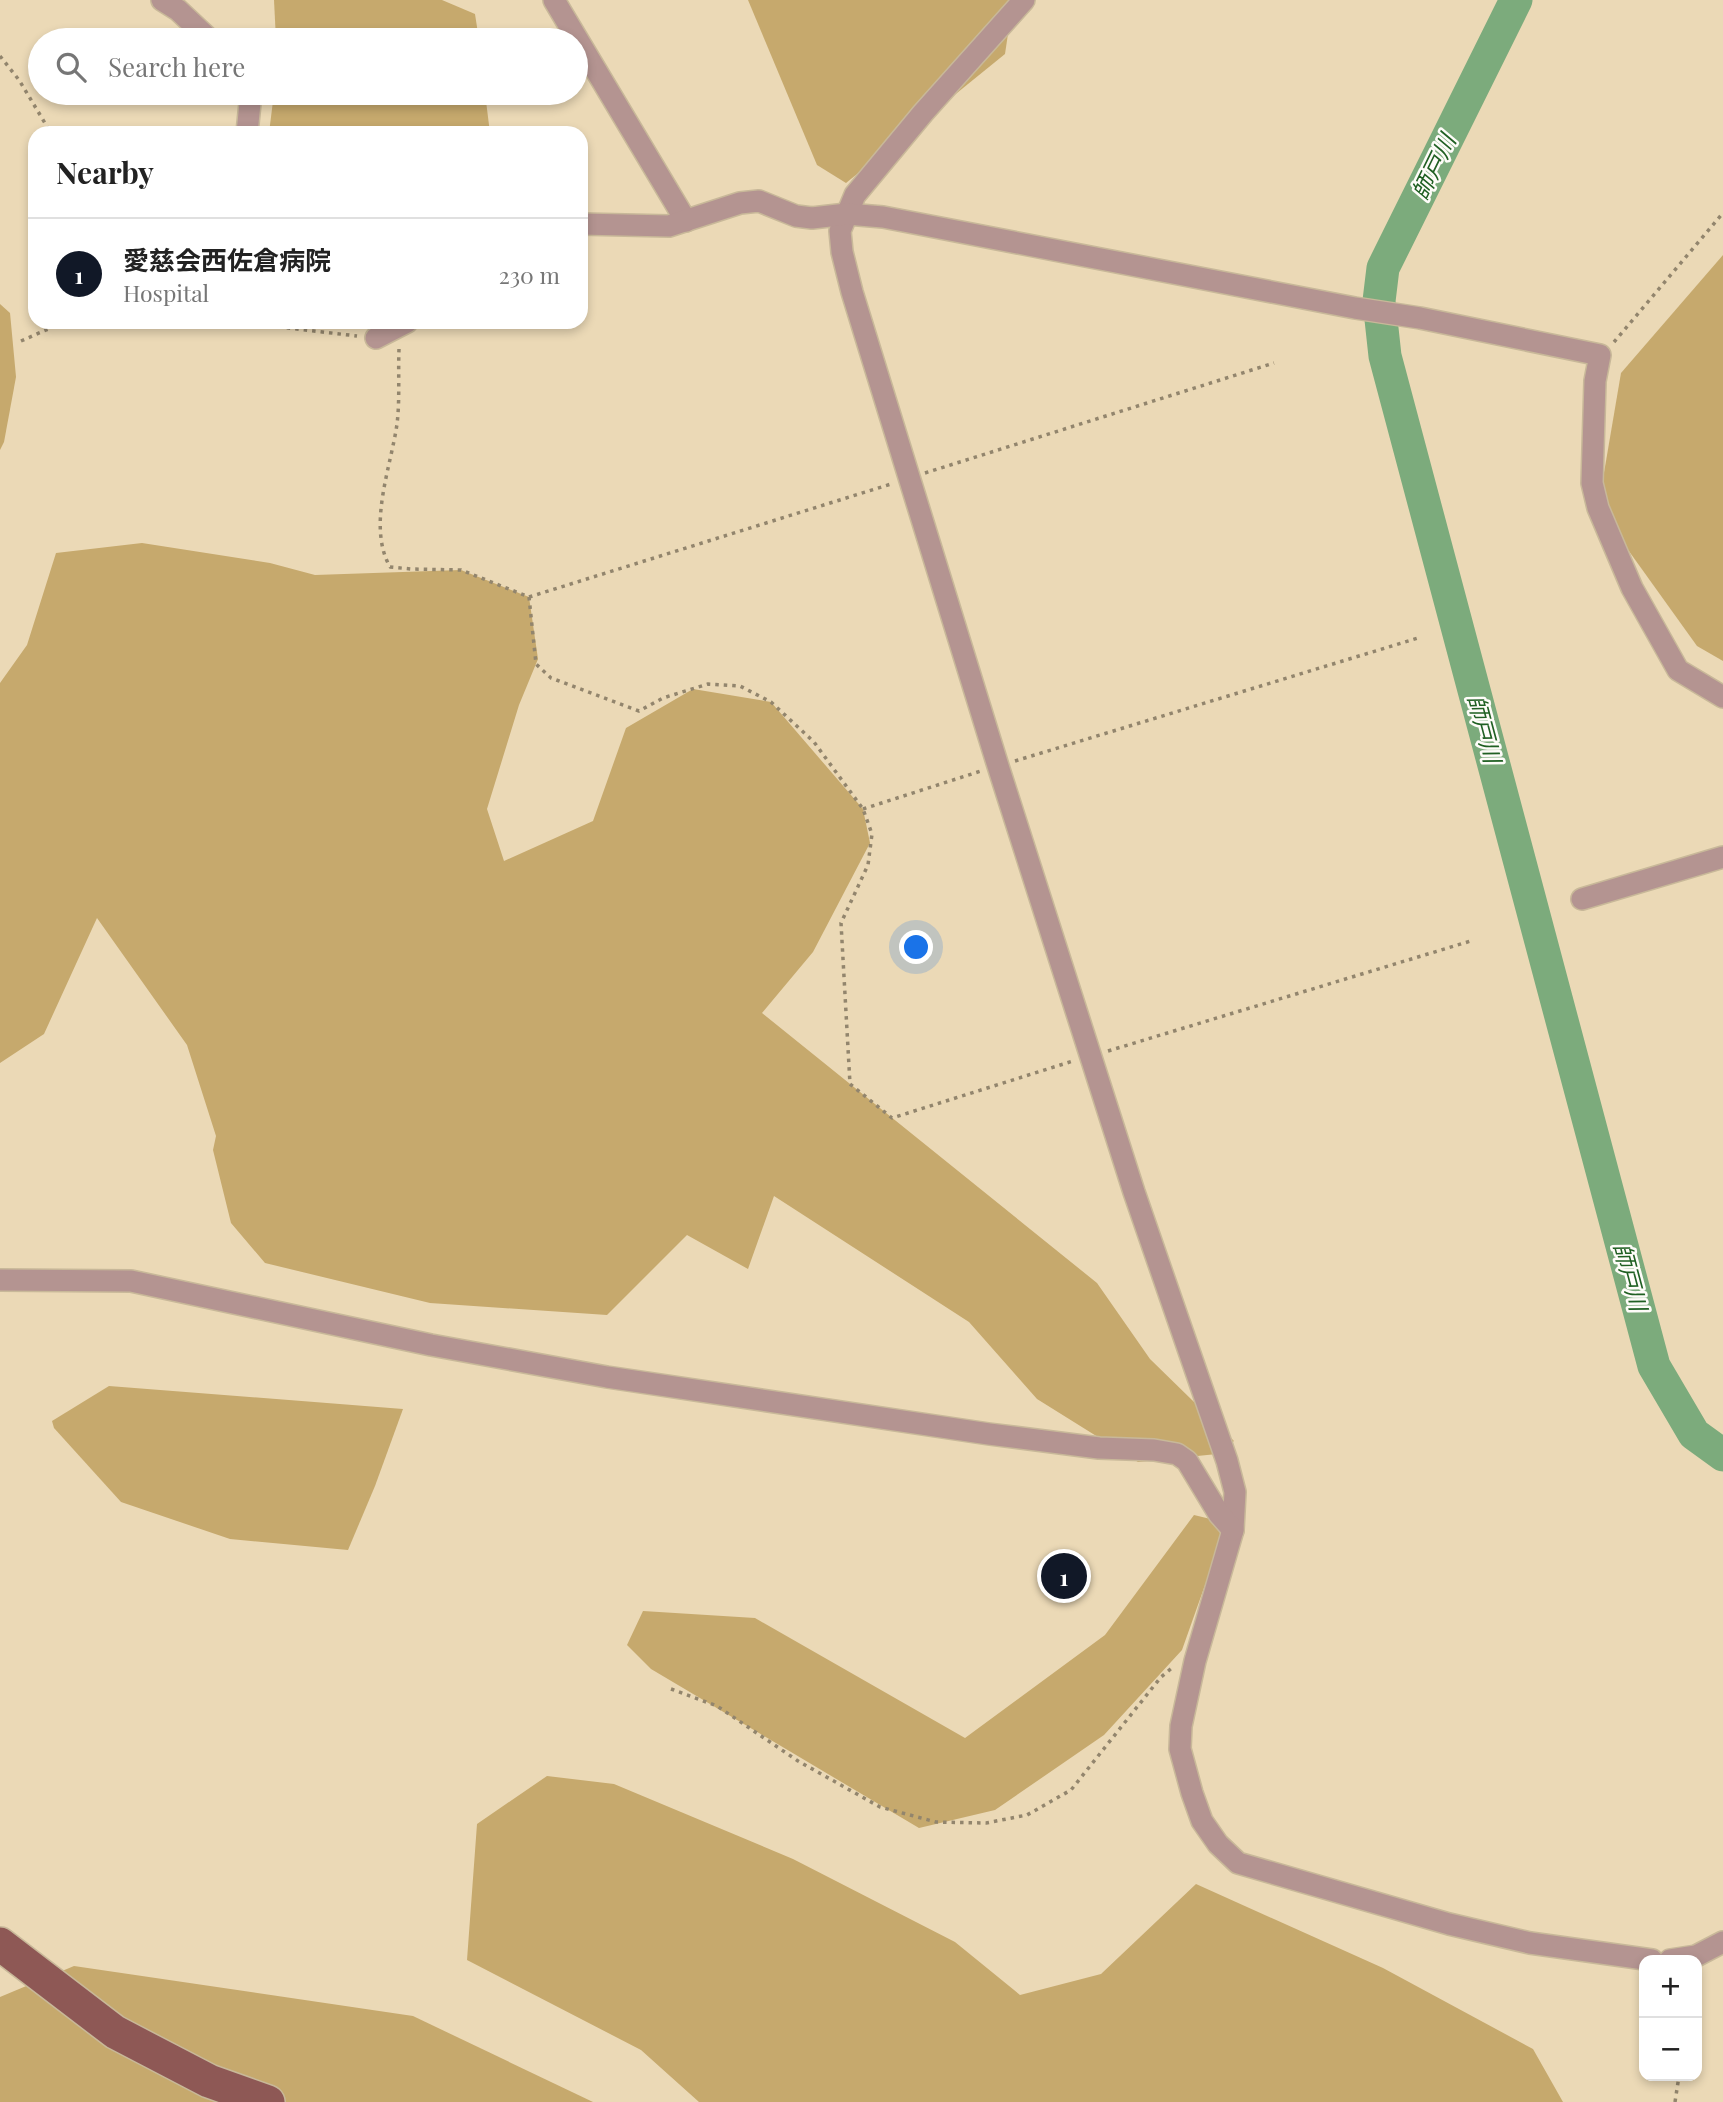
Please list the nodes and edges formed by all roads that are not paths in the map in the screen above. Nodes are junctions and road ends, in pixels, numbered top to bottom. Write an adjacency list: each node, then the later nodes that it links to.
1 (162, 0): 4 (street)
2 (554, 0): 5 (street)
3 (1024, 0): 9 (street)
4 (197, 28)
5 (571, 28)
6 (588, 57): 10 (street)
7 (250, 105): 8 (street)
8 (248, 126)
9 (847, 214): 10 (street); 14 (street); 18 (street)
10 (686, 220): 11 (street)
11 (588, 223)
12 (392, 329): 13 (street)
13 (376, 338)
14 (1723, 697)
15 (1723, 857): 16 (street)
16 (1582, 899)
17 (0, 1280): 18 (street)
18 (1233, 1530): 22 (street)
19 (1723, 1942): 21 (street)
20 (0, 1944): 23 (main road)
21 (1698, 1955)
22 (1639, 1958)
23 (268, 2102)

